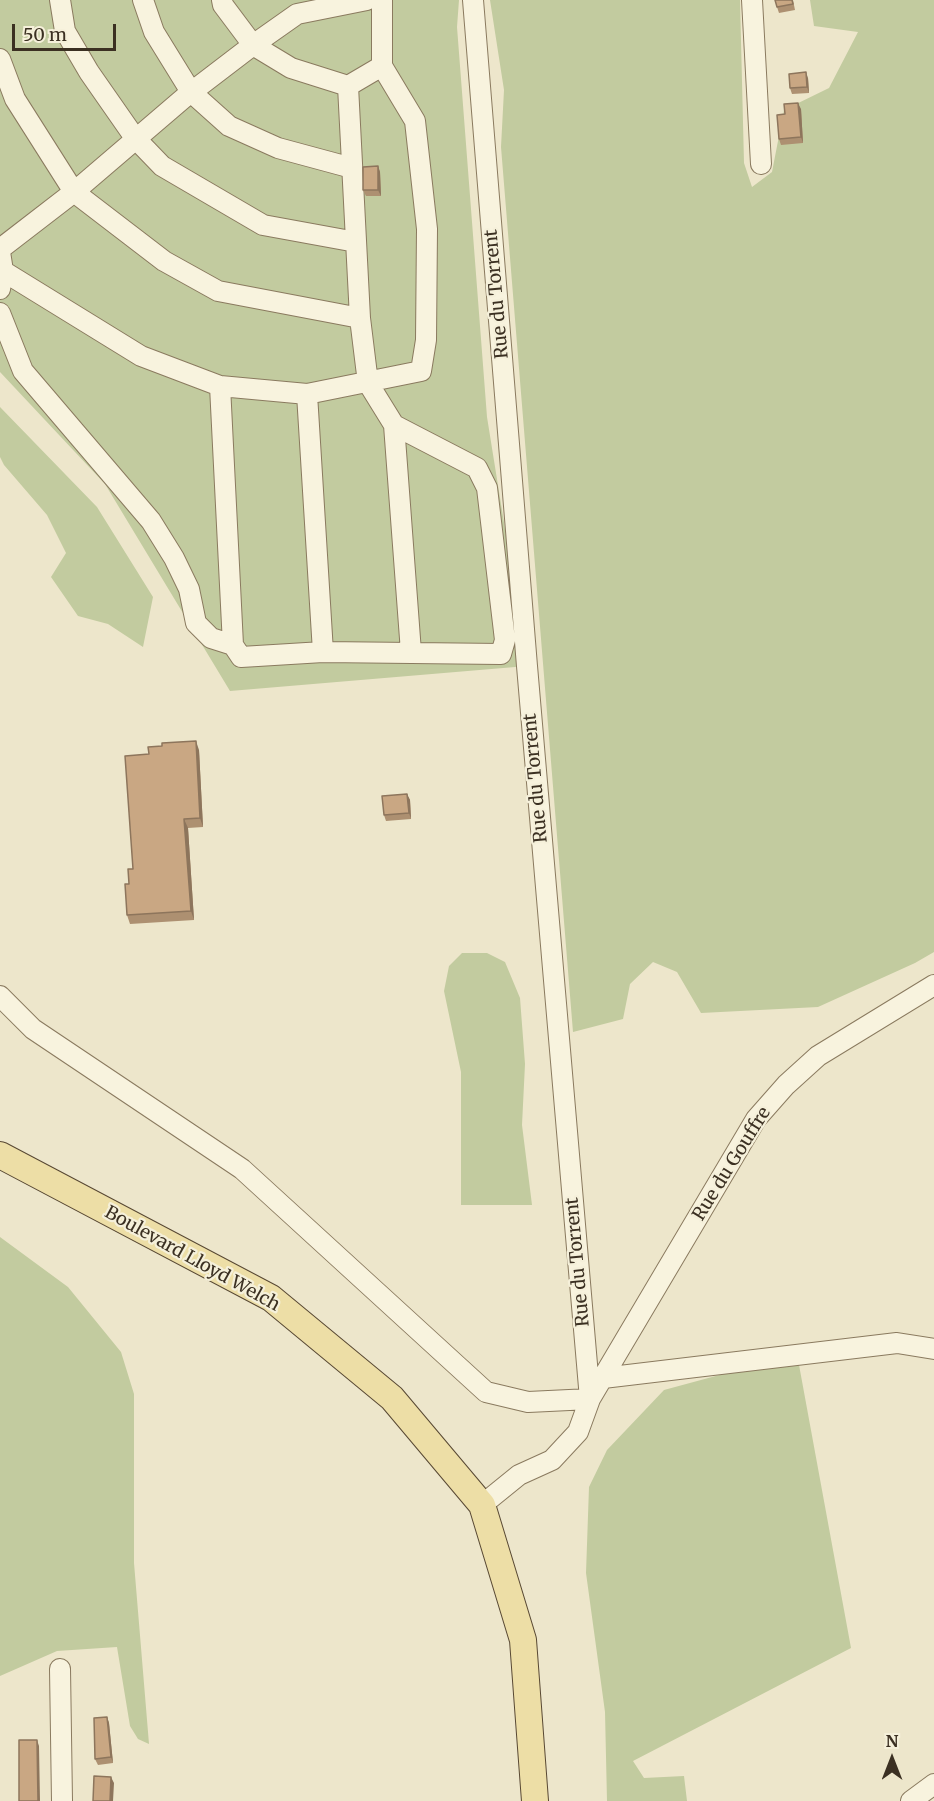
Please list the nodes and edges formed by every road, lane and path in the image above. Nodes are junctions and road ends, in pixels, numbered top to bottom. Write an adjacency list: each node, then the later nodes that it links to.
1 (60, 0): 13 (street)
2 (143, 0): 12 (street)
3 (222, 0): 8 (street)
4 (367, 0): 8 (street)
5 (382, 0): 10 (street)
6 (473, 0): 33 (street, Rue du Torrent)
7 (752, 0): 14 (street)
8 (253, 45): 11 (street); 12 (street)
9 (0, 59): 16 (street)
10 (382, 66): 11 (street); 21 (street)
11 (348, 86): 15 (street)
12 (191, 92): 13 (street); 15 (street)
13 (135, 138): 16 (street); 17 (street)
14 (761, 164)
15 (352, 168): 17 (street)
16 (74, 192): 18 (street); 20 (street)
17 (356, 242): 20 (street)
18 (1, 265): 22 (street)
19 (0, 314): 25 (street)
20 (360, 318): 21 (street)
21 (368, 383): 23 (street); 24 (street)
22 (220, 386): 23 (street); 25 (street)
23 (307, 394): 26 (street)
24 (394, 425): 27 (street); 27 (street)
25 (233, 645): 26 (street)
26 (323, 651): 27 (street)
27 (411, 652)
28 (934, 985): 32 (street, Rue du Gouffre)
29 (0, 996): 33 (street)
30 (0, 1155): 34 (main road, Boulevard Lloyd Welch)
31 (934, 1349): 32 (street)
32 (603, 1378): 33 (street, Rue du Gouffre)
33 (590, 1399): 34 (street, Rue du Torrent)
34 (482, 1505): 38 (main road, Boulevard Lloyd Welch)
35 (60, 1669): 37 (street)
36 (934, 1784): 39 (street)
37 (62, 1801)
38 (534, 1801)
39 (911, 1801)

